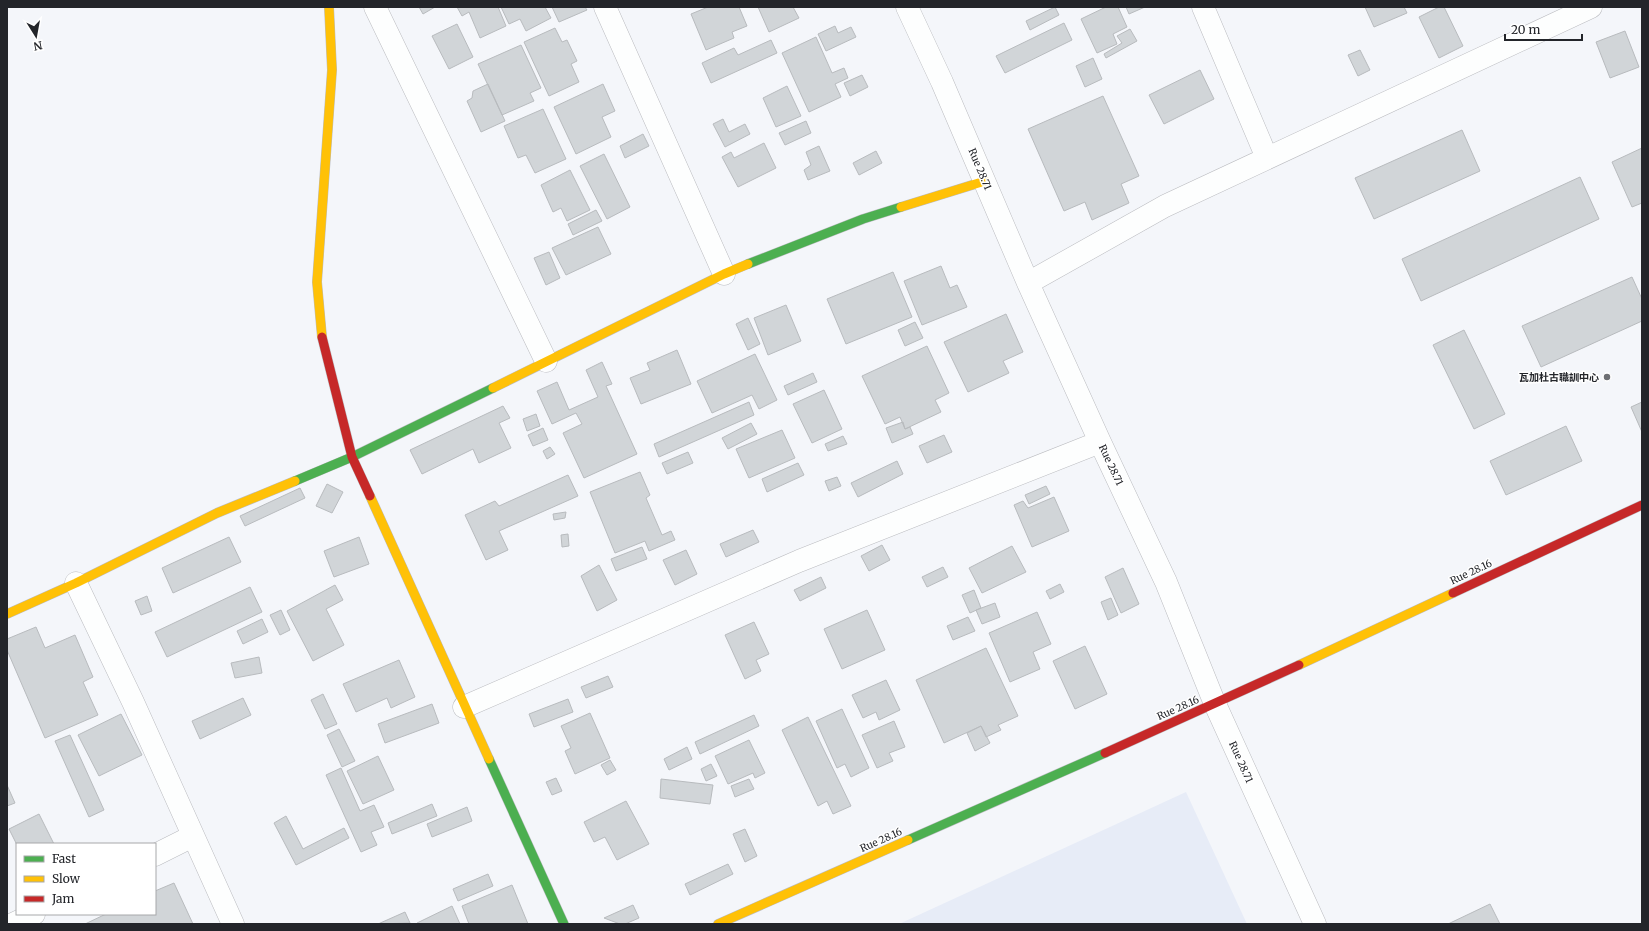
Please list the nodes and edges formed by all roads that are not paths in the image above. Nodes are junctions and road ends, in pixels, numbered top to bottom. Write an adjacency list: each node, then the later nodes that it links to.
1 (329, 7): 13 (street)
2 (375, 7): 11 (street)
3 (605, 7): 9 (street)
4 (907, 7): 8 (street, Rue 28.71)
5 (1203, 7): 7 (street)
6 (1591, 7): 7 (street)
7 (1267, 158): 10 (street)
8 (985, 180): 9 (street); 10 (street, Rue 28.71)
9 (724, 274): 11 (street)
10 (1028, 283): 12 (street, Rue 28.71)
11 (546, 361): 13 (street)
12 (1100, 442): 17 (street, Rue 28.71); 18 (street)
13 (352, 457): 15 (street); 18 (street)
14 (1642, 505): 17 (street, Rue 28.16)
15 (76, 583): 16 (street); 19 (street)
16 (7, 614)
17 (1215, 704): 25 (street, Rue 28.16); 26 (street, Rue 28.71)
18 (464, 707): 24 (street)
19 (193, 836): 20 (street); 23 (street)
20 (156, 854)
21 (32, 915): 22 (street)
22 (13, 924)
23 (233, 924)
24 (564, 924)
25 (718, 924)
26 (1315, 924)

